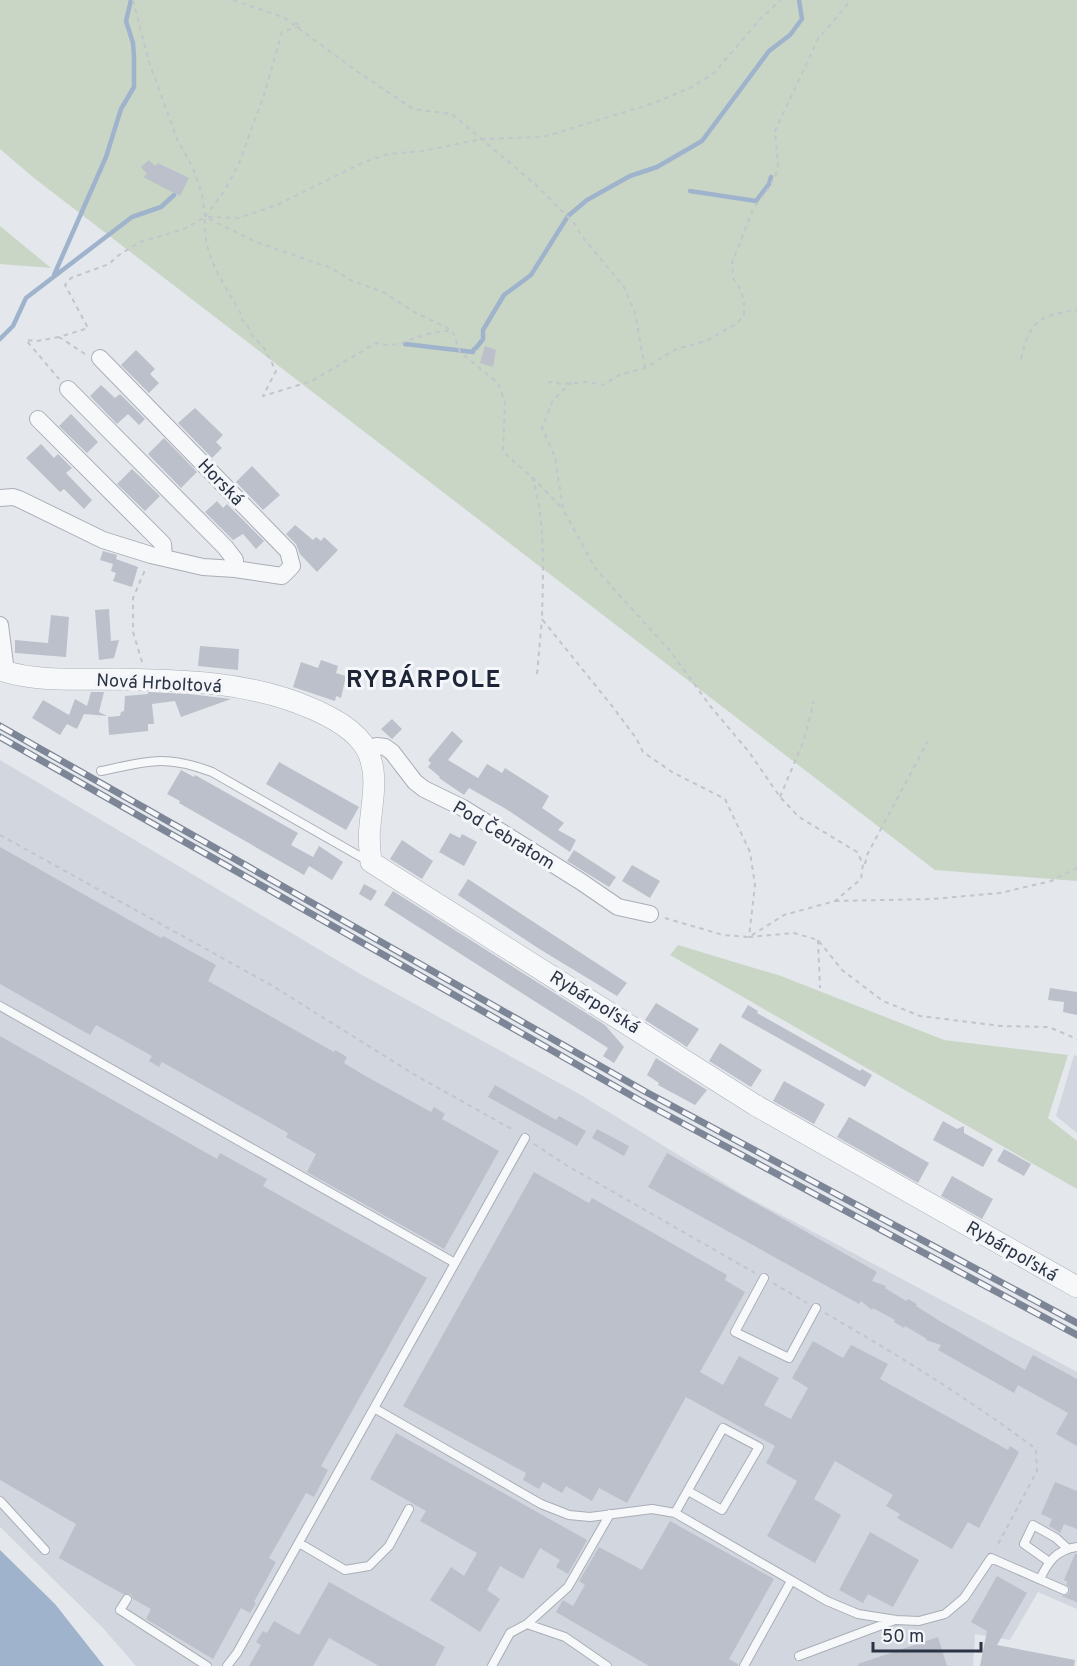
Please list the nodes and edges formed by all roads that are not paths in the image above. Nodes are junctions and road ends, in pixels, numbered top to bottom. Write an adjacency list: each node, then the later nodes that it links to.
1 (100, 358): 6 (street, Horská)
2 (68, 389): 6 (street)
3 (38, 418): 5 (street)
4 (0, 498): 5 (street, Horská)
5 (157, 556): 6 (street, Horská)
6 (235, 569)
7 (0, 624): 8 (street)
8 (3, 671): 9 (street, Nová Hrboltová)
9 (366, 749): 11 (street, Nová Hrboltová); 12 (street, Pod Čebratom)
10 (101, 771): 11 (lane, Rybárpoľská)
11 (371, 862): 17 (street, Rybárpoľská)
12 (650, 914)
13 (0, 1006): 15 (lane)
14 (525, 1138): 15 (lane)
15 (455, 1263): 19 (lane)
16 (764, 1278): 18 (lane)
17 (1077, 1287)
18 (816, 1308)
19 (374, 1408): 24 (lane); 25 (lane)
20 (688, 1491): 20 (lane); 23 (lane)
21 (0, 1501): 28 (lane)
22 (409, 1509): 25 (lane)
23 (675, 1513): 24 (lane); 31 (lane)
24 (610, 1514): 35 (lane)
25 (299, 1543): 38 (lane)
26 (1077, 1547): 27 (lane)
27 (1067, 1548): 29 (lane); 29 (lane)
28 (45, 1550)
29 (1048, 1562): 30 (lane)
30 (1040, 1579): 32 (lane); 34 (lane)
31 (792, 1581): 34 (lane); 41 (lane)
32 (1064, 1590)
33 (127, 1599): 37 (lane)
34 (896, 1620): 36 (lane)
35 (527, 1624): 39 (lane); 40 (lane)
36 (799, 1656)
37 (207, 1666)
38 (227, 1666)
39 (492, 1666)
40 (607, 1666)
41 (744, 1666)

